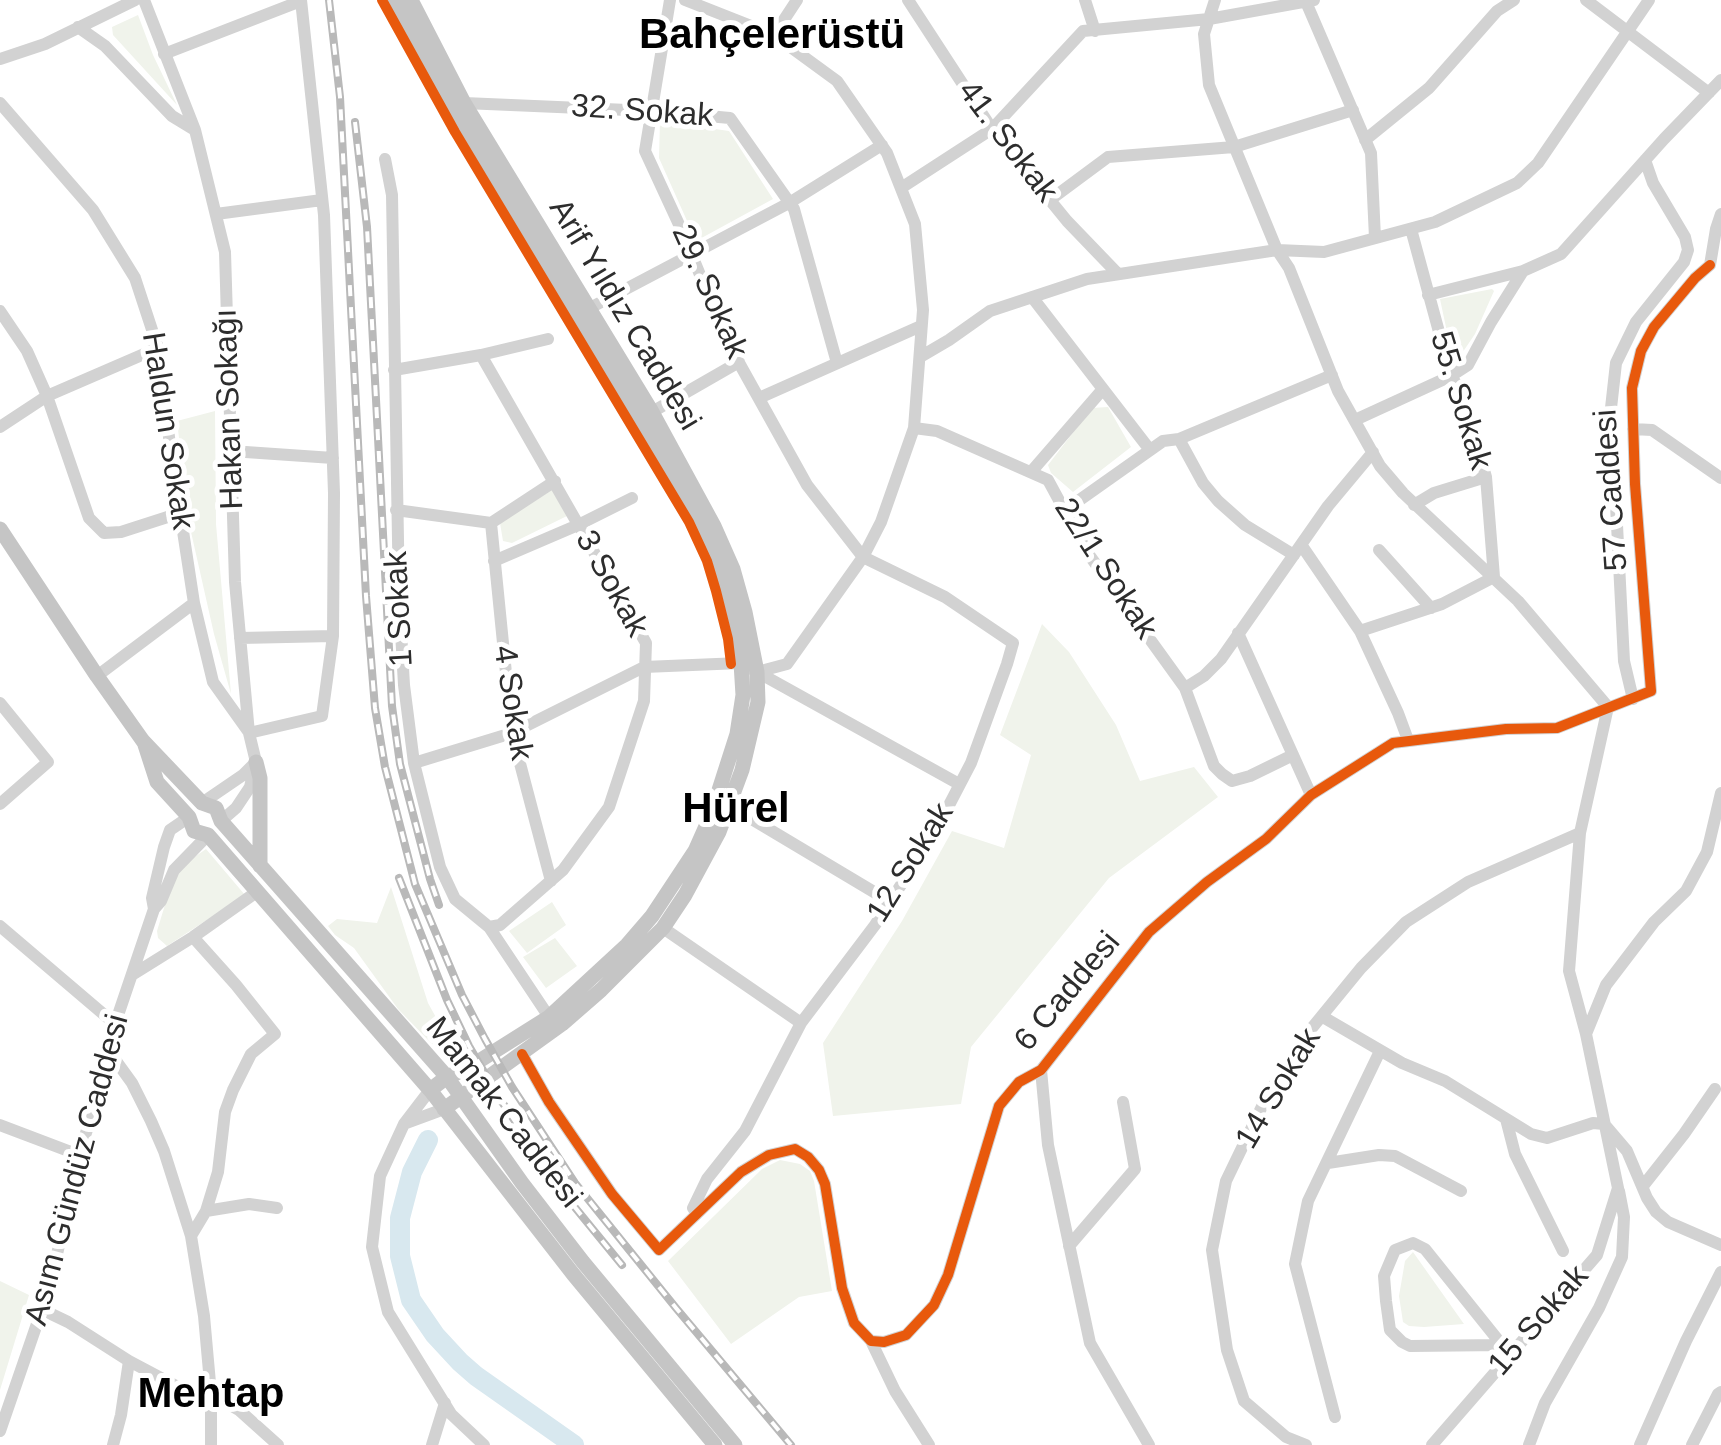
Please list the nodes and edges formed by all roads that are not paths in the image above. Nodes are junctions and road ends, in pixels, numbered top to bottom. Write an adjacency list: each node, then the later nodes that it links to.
1 (135, 0): 16 (street)
2 (144, 0): 20 (street, Hakan Sokağı)
3 (301, 0): 20 (street); 36 (street)
4 (670, 0): 27 (street, 29. Sokak)
5 (690, 0): 19 (street)
6 (797, 0): 19 (street)
7 (908, 0): 28 (street, 41. Sokak)
8 (1084, 0): 17 (street)
9 (1215, 0): 15 (street)
10 (1586, 0): 18 (street)
11 (1649, 0): 18 (street)
12 (1310, 1): 15 (street); 26 (street)
13 (1508, 2): 30 (street)
14 (408, 3): 25 (main road, Arif Yıldız Caddesi); 98 (main road, Arif Yıldız Caddesi)
15 (1209, 19): 17 (street); 32 (street)
16 (78, 28): 21 (street); 29 (street)
17 (1095, 30): 28 (street)
18 (1630, 31): 23 (street); 41 (street)
19 (774, 35): 31 (street)
20 (164, 54): 29 (street, Hakan Sokağı)
21 (0, 59)
22 (1721, 80): 23 (street)
23 (1710, 93): 34 (street)
24 (0, 103): 54 (street, Haldun Sokak)
25 (464, 103): 27 (street, 32. Sokak); 50 (main road, Arif Yıldız Caddesi)
26 (1353, 110): 30 (street); 32 (street)
27 (652, 111): 38 (street, 32. Sokak); 44 (street, 29. Sokak)
28 (992, 129): 35 (street); 37 (street, 41. Sokak)
29 (195, 130): 39 (street, Hakan Sokağı)
30 (1365, 140): 42 (street)
31 (882, 145): 35 (street); 38 (street)
32 (1234, 147): 37 (street); 43 (street)
33 (386, 159): 59 (street, 1 Sokak)
34 (1644, 160): 46 (street); 103 (street, 57 Caddesi)
35 (901, 188): 52 (street)
36 (322, 200): 39 (street); 74 (street)
37 (1050, 200): 47 (street, 41. Sokak)
38 (789, 202): 44 (street); 58 (street, 32. Sokak)
39 (216, 214): 72 (street, Hakan Sokağı)
40 (1721, 214): 45 (street)
41 (1411, 228): 42 (street); 48 (street, 55. Sokak)
42 (1375, 238): 43 (street)
43 (1277, 250): 47 (street); 60 (street)
44 (692, 254): 50 (street); 57 (street, 29. Sokak)
45 (1715, 270): 69 (street, 57 Caddesi)
46 (1523, 271): 48 (street); 61 (street)
47 (1118, 274): 49 (street)
48 (1428, 295): 61 (street, 55. Sokak)
49 (1032, 296): 56 (street); 62 (street)
50 (588, 308): 65 (main road, Arif Yıldız Caddesi)
51 (0, 311): 63 (street)
52 (922, 326): 56 (street); 58 (street)
53 (548, 339): 55 (street)
54 (158, 348): 63 (street); 83 (street, Haldun Sokak)
55 (482, 355): 59 (street); 78 (street, 3 Sokak)
56 (920, 357): 68 (street)
57 (738, 362): 64 (street, 29. Sokak); 65 (street)
58 (838, 363): 64 (street)
59 (394, 370): 81 (street, 1 Sokak)
60 (1332, 376): 66 (street); 70 (street)
61 (1451, 376): 66 (street); 76 (street, 55. Sokak)
62 (1104, 389): 71 (street); 75 (street)
63 (47, 396): 67 (street); 83 (street)
64 (759, 398): 89 (street, 29. Sokak)
65 (652, 412): 100 (main road, Arif Yıldız Caddesi)
66 (1355, 420): 73 (street)
67 (0, 427)
68 (914, 428): 75 (street, 22/1 Sokak); 89 (street)
69 (1633, 429): 77 (street); 103 (street, 57 Caddesi)
70 (1179, 439): 71 (street); 87 (street)
71 (1150, 450): 82 (street)
72 (231, 451): 74 (street); 97 (street, Hakan Sokağı)
73 (1373, 452): 80 (street); 87 (street)
74 (333, 458): 96 (street)
75 (1031, 472): 82 (street, 22/1 Sokak)
76 (1486, 477): 80 (street); 91 (street, 55. Sokak)
77 (1721, 478)
78 (554, 482): 84 (street); 85 (street, 3 Sokak)
79 (632, 498): 85 (street)
80 (1414, 505): 91 (street)
81 (396, 510): 84 (street); 112 (street, 1 Sokak)
82 (1064, 511): 102 (street, 22/1 Sokak)
83 (180, 513): 92 (street, Haldun Sokak)
84 (491, 523): 90 (street, 4 Sokak)
85 (578, 525): 90 (street); 99 (street, 3 Sokak)
86 (0, 529): 101 (main road)
87 (1298, 550): 94 (street); 95 (street)
88 (1380, 550): 93 (street)
89 (863, 557): 100 (street); 113 (street, 12 Sokak)
90 (494, 561): 107 (street, 4 Sokak)
91 (1494, 577): 93 (street); 105 (street)
92 (194, 602): 101 (street); 106 (street, Haldun Sokak)
93 (1431, 608): 94 (street)
94 (1360, 631): 108 (street)
95 (1238, 633): 102 (street); 110 (street)
96 (334, 636): 97 (street); 106 (street)
97 (240, 638): 106 (street, Hakan Sokağı)
98 (742, 664): 99 (street); 100 (street); 133 (main road, Arif Yıldız Caddesi)
99 (644, 667): 107 (street); 124 (street, 3 Sokak)
100 (757, 672): 113 (street); 118 (main road, Arif Yıldız Caddesi)
101 (97, 676): 109 (main road)
102 (1185, 688): 110 (street, 22/1 Sokak)
103 (1633, 699): 105 (street)
104 (0, 703): 117 (street)
105 (1608, 707): 108 (street, 6 Caddesi); 121 (street)
106 (249, 733): 111 (street, Hakan Sokağı)
107 (512, 733): 112 (street); 124 (street, 4 Sokak)
108 (1408, 740): 115 (street, 6 Caddesi)
109 (143, 741): 116 (main road); 119 (main road)
110 (1293, 755): 115 (street)
111 (256, 762): 116 (street); 120 (street); 123 (main road)
112 (414, 763): 129 (street, 1 Sokak)
113 (959, 784): 126 (street, 12 Sokak)
114 (1721, 793): 137 (street)
115 (1312, 795): 141 (street, 6 Caddesi)
116 (202, 803): 119 (main road); 120 (main road)
117 (0, 804)
118 (730, 806): 126 (street); 130 (main road, Arif Yıldız Caddesi)
119 (188, 817): 122 (main road); 127 (street, Asım Gündüz Caddesi)
120 (220, 821): 122 (main road); 123 (main road, Mamak Caddesi)
121 (1580, 832): 134 (street, 14 Sokak); 137 (street)
122 (208, 835): 125 (main road, Mamak Caddesi); 127 (street, Asım Gündüz Caddesi)
123 (260, 866): 142 (main road, Mamak Caddesi)
124 (551, 880): 129 (street, 3 Sokak)
125 (258, 891): 131 (street); 144 (main road, Mamak Caddesi)
126 (889, 901): 136 (street, 12 Sokak)
127 (154, 909): 132 (street, Asım Gündüz Caddesi)
128 (0, 926): 135 (street)
129 (488, 927): 133 (street, 1 Sokak)
130 (663, 928): 136 (street); 140 (main road, Arif Yıldız Caddesi)
131 (194, 937): 132 (street); 158 (street)
132 (132, 975): 135 (street, Asım Gündüz Caddesi)
133 (549, 1017): 142 (main road, Arif Yıldız Caddesi)
134 (1322, 1017): 138 (street); 183 (street, 14 Sokak)
135 (115, 1024): 139 (street, Asım Gündüz Caddesi)
136 (801, 1024): 159 (street, 12 Sokak)
137 (1586, 1034): 150 (street)
138 (1380, 1051): 148 (street); 153 (street)
139 (111, 1054): 152 (street, Asım Gündüz Caddesi); 160 (street)
140 (522, 1054): 145 (main road, Arif Yıldız Caddesi); 159 (street)
141 (1041, 1070): 162 (street); 166 (street, 6 Caddesi)
142 (447, 1077): 144 (main road, Arif Yıldız Caddesi); 145 (main road, Mamak Caddesi)
143 (1715, 1089): 154 (street)
144 (430, 1090): 147 (main road, Mamak Caddesi); 149 (street)
145 (462, 1096): 147 (main road, Arif Yıldız Caddesi); 180 (main road, Mamak Caddesi)
146 (1123, 1102): 162 (street)
147 (444, 1110): 149 (street); 179 (main road, Mamak Caddesi)
148 (1506, 1119): 150 (street); 163 (street)
149 (404, 1124): 171 (street)
150 (1604, 1124): 154 (street); 155 (street, 15 Sokak)
151 (0, 1125): 152 (street)
152 (80, 1155): 165 (street, Asım Gündüz Caddesi)
153 (1328, 1164): 156 (street); 172 (street)
154 (1643, 1186): 161 (street)
155 (1618, 1188): 167 (street, 15 Sokak); 185 (street)
156 (1461, 1191)
157 (278, 1208): 158 (street)
158 (206, 1212): 160 (street)
159 (697, 1214): 166 (street)
160 (191, 1236): 170 (street)
161 (1721, 1245)
162 (1069, 1246): 182 (street)
163 (1563, 1251)
164 (1721, 1272): 186 (street)
165 (43, 1310): 168 (street); 173 (street, Asım Gündüz Caddesi)
166 (872, 1341): 181 (street)
167 (1506, 1350): 167 (street); 184 (street, 15 Sokak)
168 (129, 1360): 170 (street); 174 (street)
169 (1721, 1392): 187 (street)
170 (211, 1394): 175 (street); 176 (street)
171 (444, 1403): 177 (street); 178 (street)
172 (1334, 1418)
173 (0, 1431)
174 (113, 1445)
175 (211, 1445)
176 (278, 1445)
177 (432, 1445)
178 (484, 1445)
179 (714, 1445)
180 (735, 1445)
181 (930, 1445)
182 (1149, 1445)
183 (1306, 1445)
184 (1432, 1445)
185 (1529, 1445)
186 (1640, 1445)
187 (1692, 1445)

